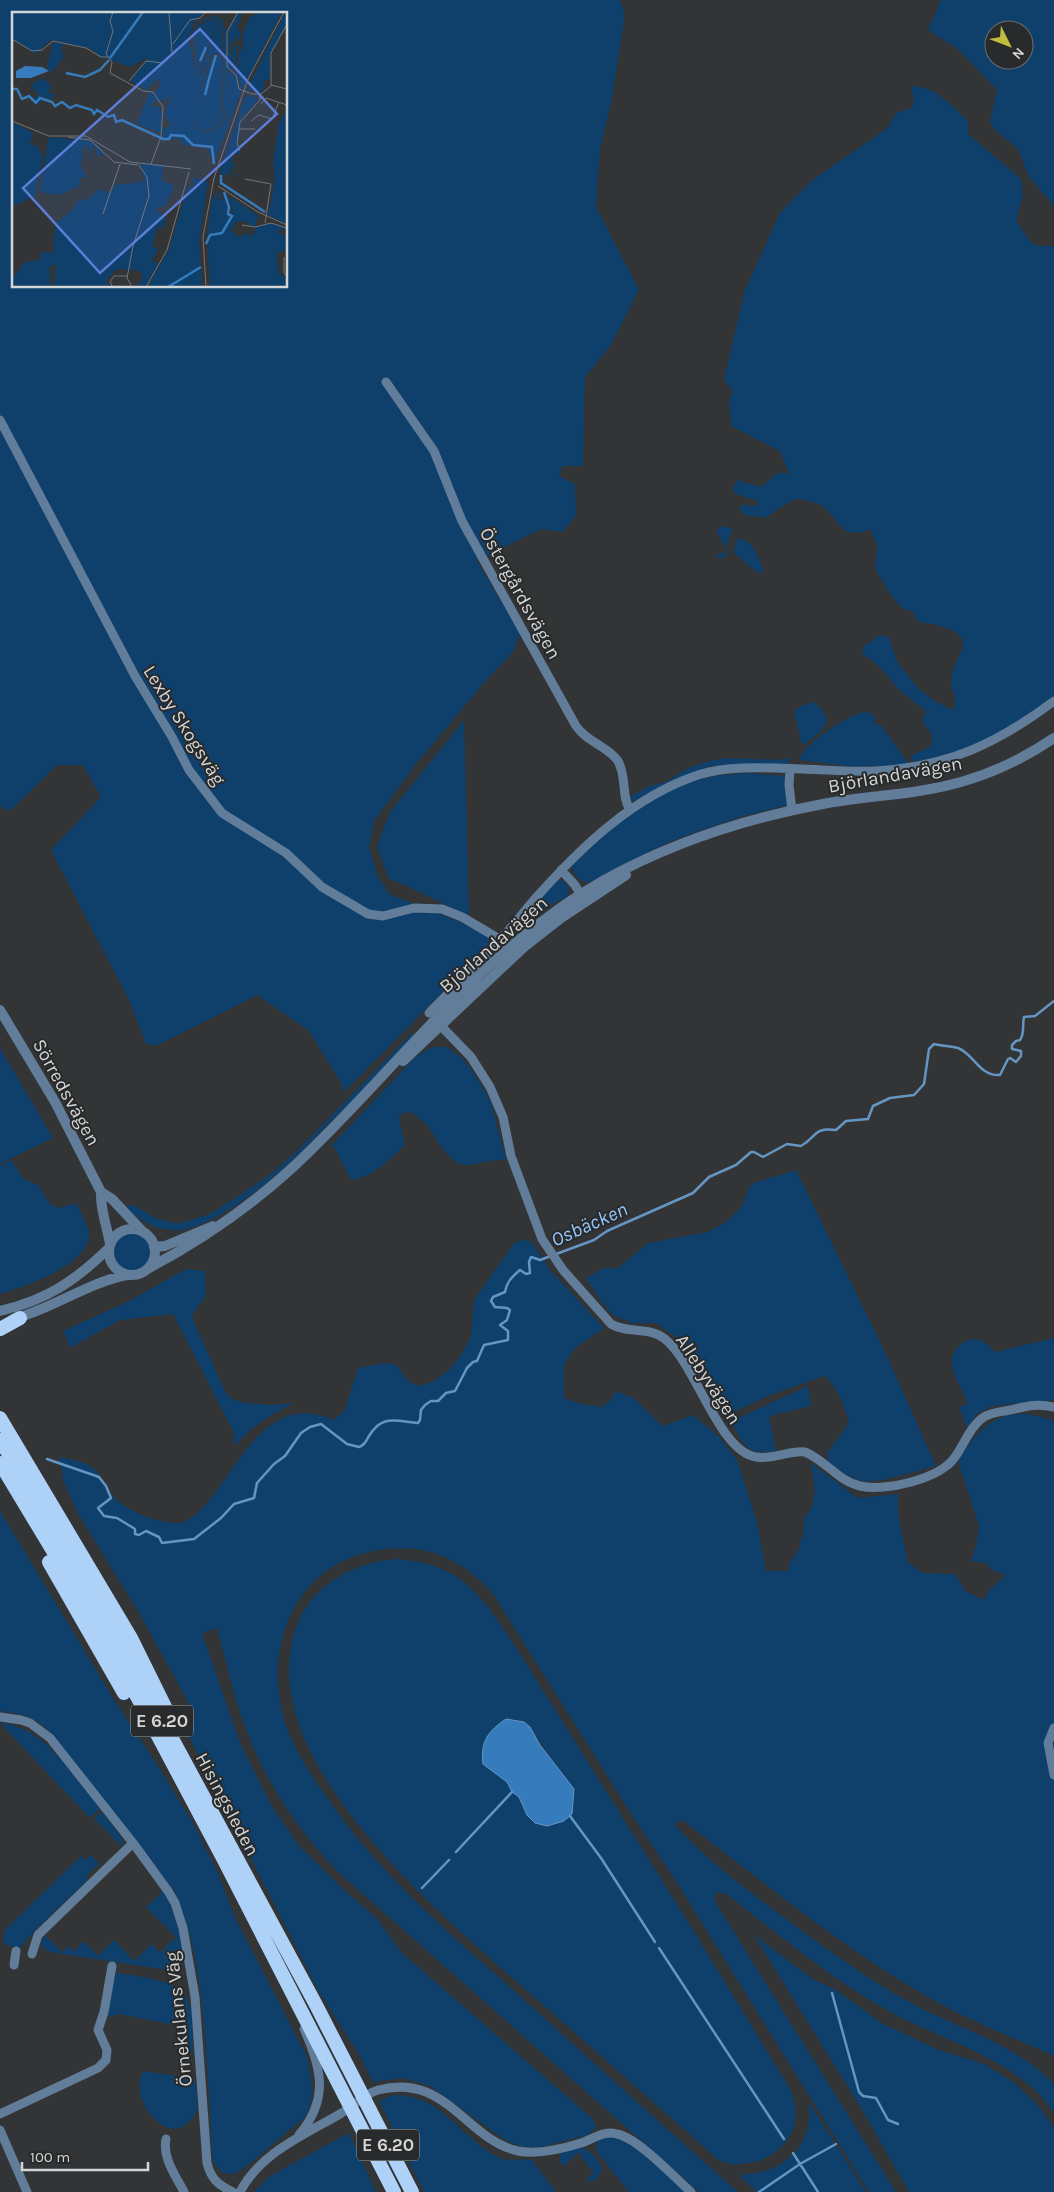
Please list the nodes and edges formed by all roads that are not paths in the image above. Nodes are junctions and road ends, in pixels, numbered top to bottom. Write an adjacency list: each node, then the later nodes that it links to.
1 (386, 382): 6 (street, Östergårdsvägen)
2 (0, 420): 10 (street, Lexby Skogsväg)
3 (1054, 701): 5 (street, Björlandavägen)
4 (1054, 738): 7 (street, Björlandavägen)
5 (790, 769): 6 (street, Björlandavägen); 7 (street)
6 (630, 810): 8 (street, Björlandavägen)
7 (792, 810): 9 (street, Björlandavägen)
8 (562, 870): 9 (street); 10 (street)
9 (582, 898): 12 (street, Björlandavägen)
10 (501, 940): 12 (street, Björlandavägen)
11 (0, 1010): 13 (street, Sörredsvägen)
12 (435, 1019): 14 (street, Björlandavägen); 24 (street, Allebyvägen)
13 (102, 1192): 15 (street, Sörredsvägen); 16 (street, Sörredsvägen)
14 (221, 1223): 17 (street, Björlandavägen); 18 (street, Björlandavägen)
15 (143, 1232): 16 (street); 17 (street)
16 (110, 1246): 19 (street); 20 (street)
17 (154, 1247): 18 (street)
18 (149, 1268): 19 (street)
19 (127, 1275): 21 (street)
20 (0, 1311)
21 (20, 1318): 22 (street); 23 (highway)
22 (0, 1323)
23 (0, 1329)
24 (1054, 1407)
25 (0, 1418): 34 (highway)
26 (0, 1440): 29 (highway, Hisingsleden / E 6.20)
27 (0, 1463): 29 (highway, Hisingsleden / E 6.20)
28 (0, 1480): 34 (highway)
29 (84, 1591): 34 (highway, Hisingsleden / E 6.20)
30 (0, 1718): 33 (street, Örnekulans Väg)
31 (1054, 1728): 32 (street)
32 (1054, 1775)
33 (133, 1843): 36 (street); 48 (street, Örnekulans Väg)
34 (229, 1858): 39 (highway, Hisingsleden / E 6.20); 40 (highway, Hisingsleden / E 6.20)
35 (16, 1951): 37 (street)
36 (32, 1954)
37 (14, 1965)
38 (112, 1966): 42 (street)
39 (293, 1996): 41 (highway, Hisingsleden / E 6.20); 45 (street)
40 (364, 2099): 41 (street); 51 (highway, Hisingsleden / E 6.20); 52 (street)
41 (351, 2106): 45 (street); 50 (highway, Hisingsleden / E 6.20)
42 (0, 2114)
43 (0, 2130): 46 (street)
44 (166, 2139): 47 (street)
45 (296, 2139): 49 (street)
46 (27, 2192)
47 (184, 2192)
48 (233, 2192)
49 (240, 2192)
50 (394, 2192)
51 (412, 2192)
52 (691, 2192)

